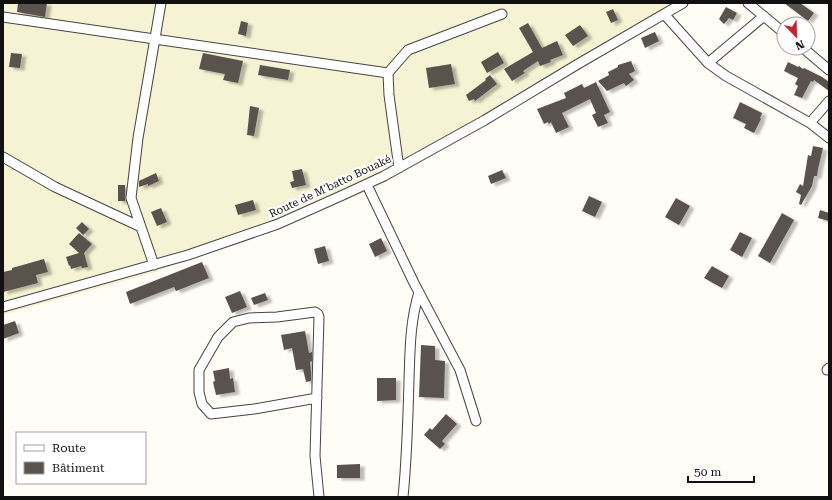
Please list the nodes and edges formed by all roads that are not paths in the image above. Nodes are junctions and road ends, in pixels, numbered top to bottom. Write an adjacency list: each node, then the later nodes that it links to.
1 (162, 3): 9 (street)
2 (683, 3): 5 (street, Route de M'batto Bouaké)
3 (748, 3): 6 (street)
4 (502, 14): 13 (street)
5 (664, 14): 11 (street); 18 (street, Route de M'batto Bouaké)
6 (764, 16): 8 (street); 11 (street)
7 (3, 17): 9 (street)
8 (776, 26)
9 (155, 39): 13 (street); 20 (street)
10 (812, 56): 12 (street)
11 (708, 63): 15 (street)
12 (829, 70)
13 (388, 73): 18 (street)
14 (829, 101): 15 (street)
15 (810, 123): 16 (street)
16 (829, 138)
17 (3, 157): 20 (street)
18 (399, 168): 19 (street, Route de M'batto Bouaké)
19 (367, 184): 21 (street, Route de M'batto Bouaké); 22 (street)
20 (141, 228): 21 (street)
21 (154, 266): 23 (street, Route de M'batto Bouaké)
22 (419, 292): 25 (street); 27 (street)
23 (3, 307)
24 (317, 398): 24 (street); 26 (street)
25 (476, 421)
26 (319, 497)
27 (404, 497)

